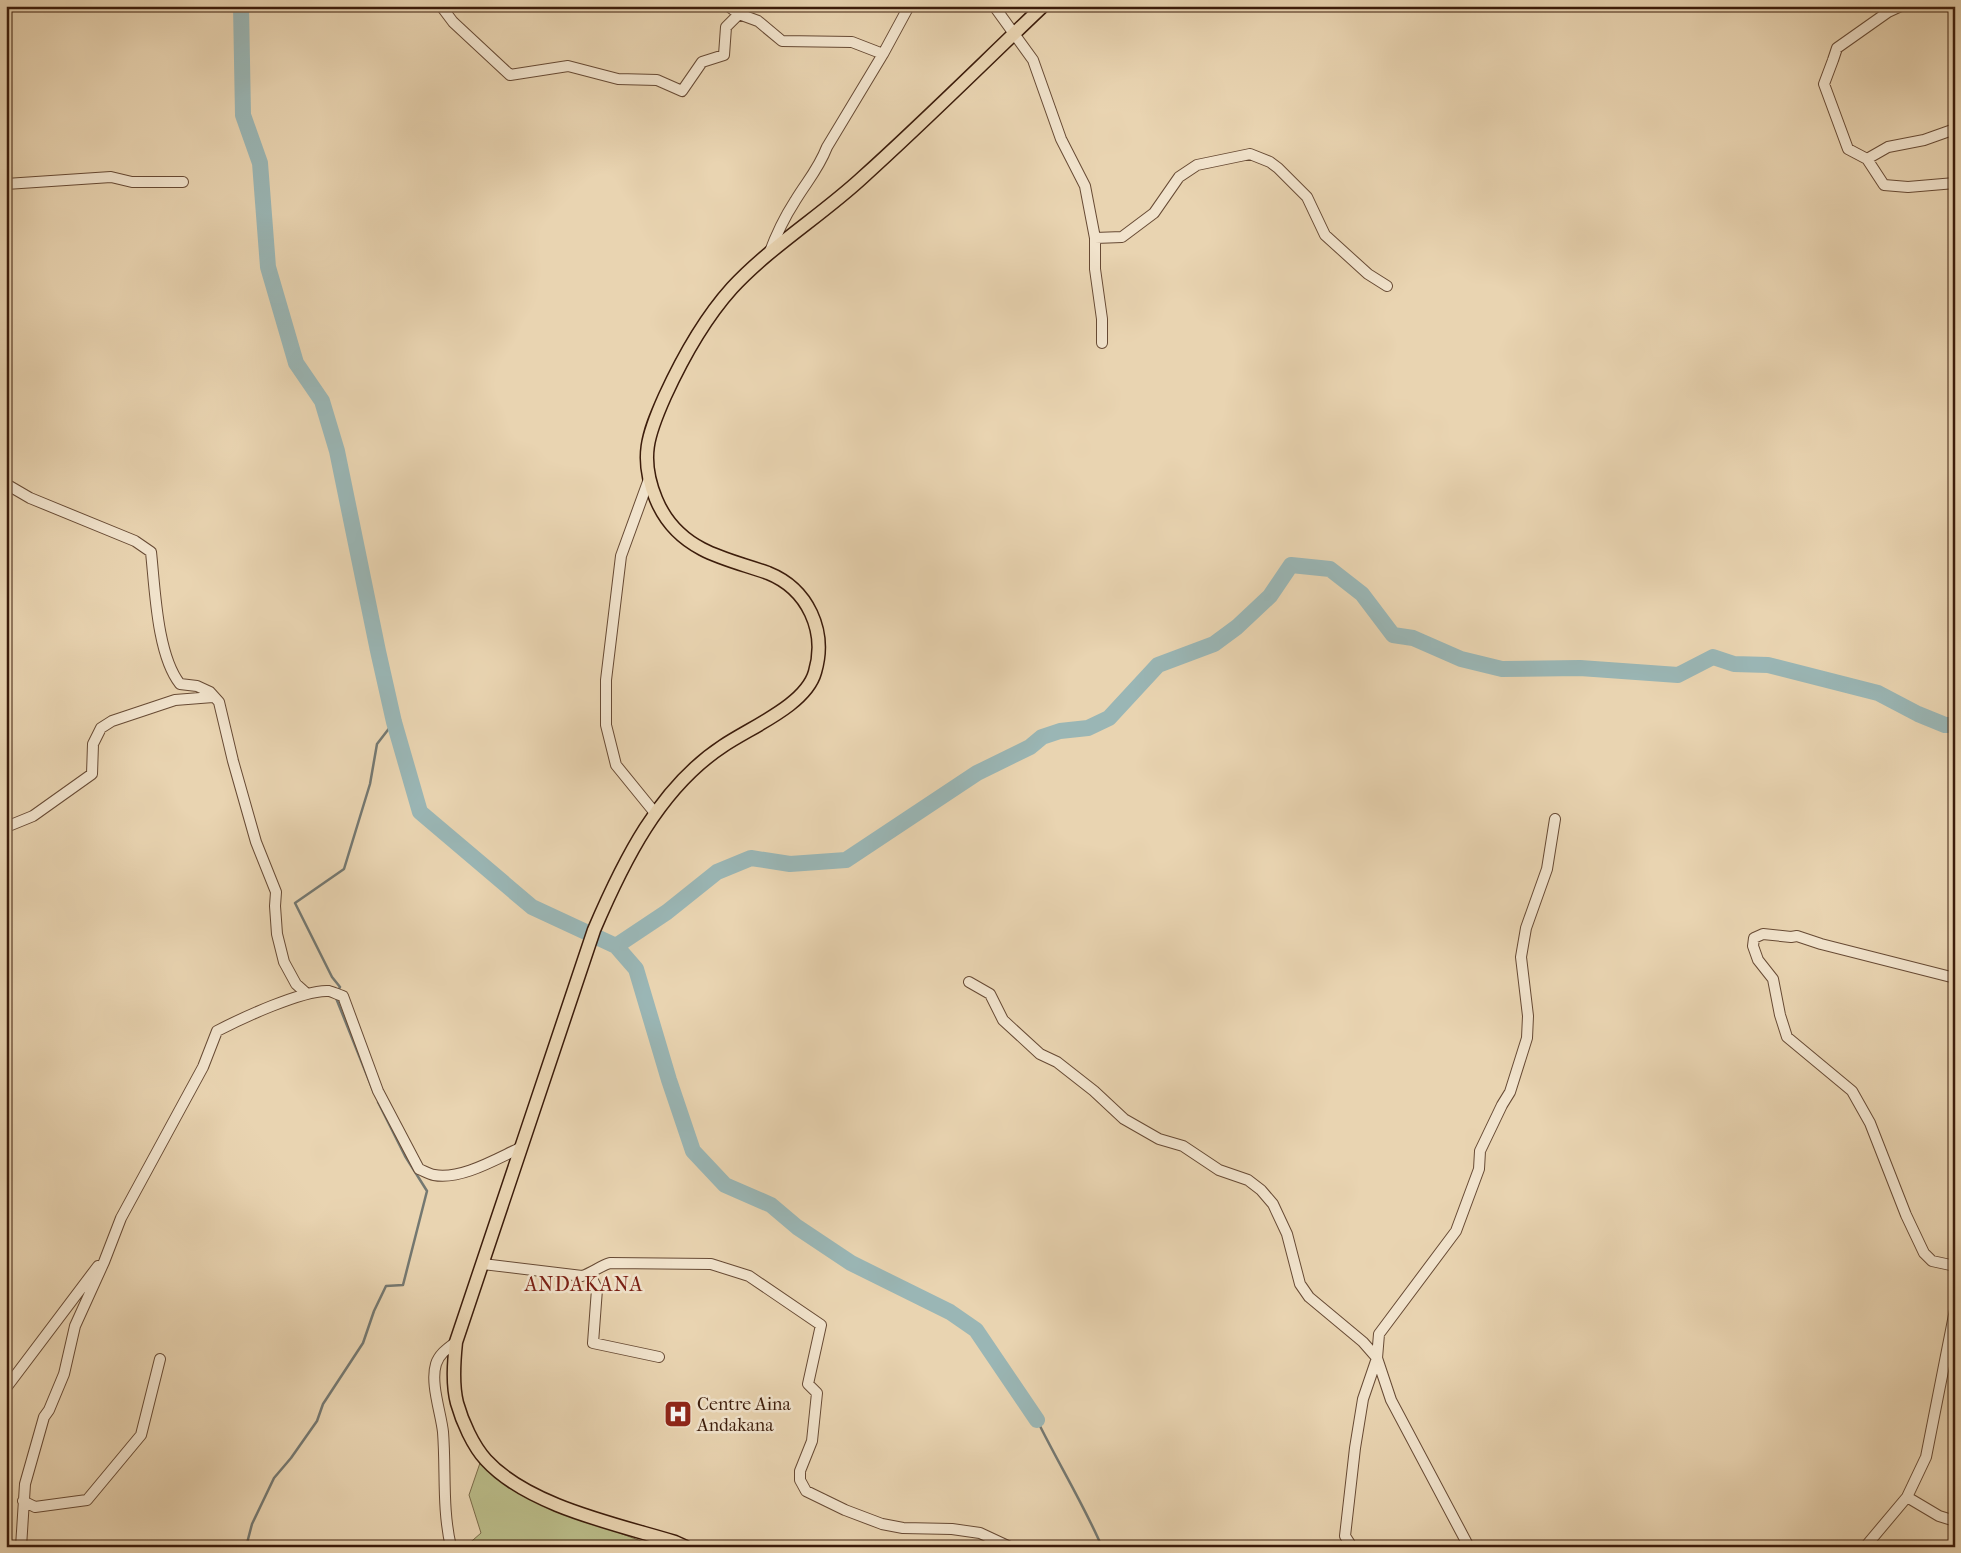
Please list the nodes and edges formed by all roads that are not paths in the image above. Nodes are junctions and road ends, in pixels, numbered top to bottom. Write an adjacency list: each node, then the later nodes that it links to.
1 (441, 6): 7 (street)
2 (728, 6): 7 (street)
3 (909, 6): 9 (street)
4 (994, 6): 8 (street)
5 (1043, 6): 8 (main road)
6 (1901, 6): 11 (street)
7 (739, 14): 9 (street)
8 (1014, 34): 15 (street); 16 (main road)
9 (883, 54): 16 (street)
10 (1955, 129): 11 (street)
11 (1867, 159): 13 (street)
12 (182, 182): 14 (street)
13 (1955, 183)
14 (6, 184)
15 (1095, 238): 17 (street); 18 (street)
16 (769, 254): 19 (main road)
17 (1388, 286)
18 (1102, 343)
19 (649, 479): 22 (street); 22 (main road)
20 (6, 484): 21 (street)
21 (213, 697): 24 (street); 27 (street)
22 (655, 813): 28 (main road)
23 (1555, 818): 36 (street)
24 (6, 827)
25 (1955, 978): 31 (street)
26 (969, 982): 36 (street)
27 (306, 993): 28 (street); 29 (street)
28 (520, 1148): 30 (main road)
29 (107, 1253): 38 (street); 40 (street)
30 (484, 1264): 32 (street); 34 (main road)
31 (1955, 1266)
32 (590, 1274): 35 (street); 45 (street)
33 (1955, 1310): 39 (street)
34 (456, 1342): 43 (street); 44 (main road)
35 (659, 1357)
36 (1377, 1358): 46 (street); 47 (street)
37 (160, 1360): 40 (street)
38 (6, 1388)
39 (1907, 1497): 41 (street); 48 (street)
40 (23, 1501): 42 (street)
41 (1955, 1521)
42 (21, 1547)
43 (451, 1547)
44 (686, 1547)
45 (1010, 1547)
46 (1352, 1547)
47 (1469, 1547)
48 (1865, 1547)

